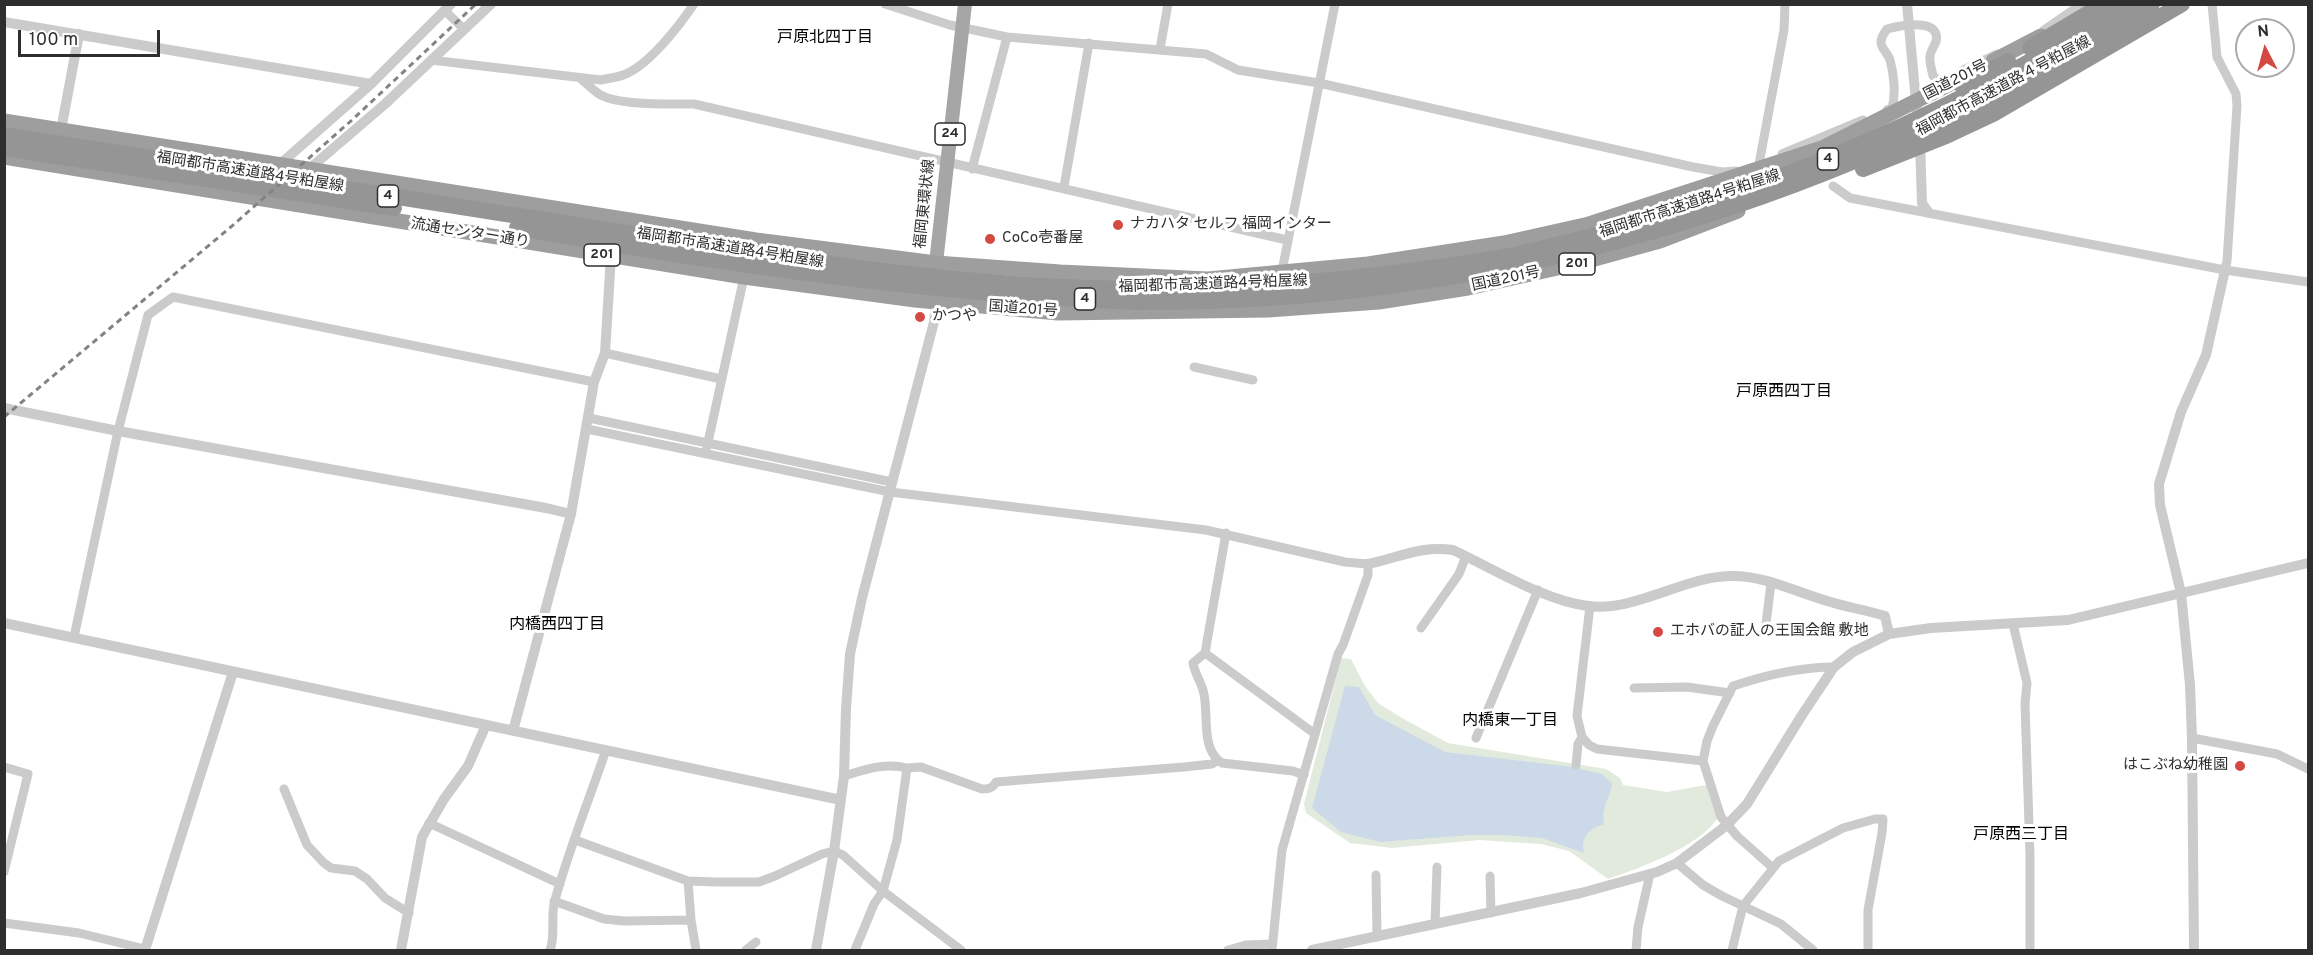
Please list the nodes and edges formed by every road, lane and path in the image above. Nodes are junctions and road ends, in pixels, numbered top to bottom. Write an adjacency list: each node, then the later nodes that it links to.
1 (491, 4): 21 (street)
2 (694, 4): 27 (street)
3 (885, 4): 20 (street)
4 (965, 4): 20 (main road, 福岡東環状線 / 24)
5 (1168, 4): 25 (street)
6 (1335, 4): 28 (street)
7 (1785, 4): 38 (street)
8 (1907, 4): 19 (street)
9 (2082, 4): 19 (street)
10 (2088, 4): 30 (highway, 国道201号 / 201)
11 (2104, 4): 42 (highway, bridge)
12 (2127, 4): 42 (highway, 福岡都市高速道路4号粕屋線 / 4, bridge)
13 (2152, 4): 46 (highway, 福岡都市高速道路４号粕屋線, bridge)
14 (2163, 4): 34 (highway, 国道201号 / 201)
15 (2181, 4): 46 (highway, bridge)
16 (2212, 4): 53 (street)
17 (448, 8): 21 (street); 29 (street)
18 (4, 21): 22 (street)
19 (1909, 26): 30 (street); 38 (street)
20 (963, 28): 23 (street); 37 (main road, 福岡東環状線 / 24)
21 (464, 29): 26 (street)
22 (79, 34): 29 (street); 32 (street)
23 (1007, 37): 24 (street); 41 (street)
24 (1089, 43): 25 (street); 45 (street)
25 (1160, 50): 28 (street)
26 (431, 60): 27 (street); 43 (street)
27 (581, 79): 37 (street)
28 (1319, 83): 38 (street); 48 (street)
29 (371, 84): 39 (street)
30 (1916, 101): 34 (street); 54 (highway, 国道201号 / 201)
31 (4, 121): 32 (highway, 201)
32 (61, 129): 39 (highway, 201)
33 (4, 135): 40 (highway, 福岡都市高速道路4号粕屋線 / 4)
34 (1919, 138): 47 (street); 57 (highway, 国道201号 / 201)
35 (4, 148): 40 (highway, 福岡都市高速道路4号粕屋線 / 4)
36 (4, 157): 50 (highway, 流通センター通り / 201)
37 (946, 162): 41 (street); 51 (main road, 福岡東環状線 / 24)
38 (1759, 164)
39 (278, 166): 43 (highway, 201)
40 (169, 167): 49 (highway, 福岡都市高速道路4号粕屋線 / 4)
41 (972, 169): 45 (street)
42 (1801, 169): 49 (highway, 福岡都市高速道路4号粕屋線 / 4, bridge)
43 (308, 170): 51 (highway, 201)
44 (1833, 186): 47 (street)
45 (1064, 187): 48 (street)
46 (1758, 198): 52 (highway, 福岡都市高速道路４号粕屋線, bridge)
47 (1929, 213): 53 (street)
48 (1287, 240): 54 (street)
49 (663, 246): 52 (highway, 福岡都市高速道路4号粕屋線 / 4, bridge)
50 (611, 256): 55 (highway, 流通センター通り / 201); 58 (street)
51 (936, 263): 54 (highway, 国道201号 / 201); 57 (street)
52 (1509, 268)
53 (2225, 270): 56 (street); 75 (street)
54 (1282, 271)
55 (744, 277): 57 (highway, 流通センター通り / 201); 60 (street)
56 (2308, 282)
57 (937, 302): 67 (street)
58 (605, 353): 60 (street); 62 (street)
59 (1194, 367): 61 (street)
60 (721, 379): 66 (street)
61 (1252, 380)
62 (594, 382): 64 (street); 65 (street)
63 (4, 408): 65 (street)
64 (588, 423): 66 (street); 68 (street)
65 (118, 431): 68 (street); 82 (street)
66 (707, 448): 67 (street)
67 (891, 487): 69 (street); 102 (street)
68 (571, 514): 89 (street)
69 (1226, 533): 72 (street); 83 (street)
70 (1466, 556): 72 (street); 74 (street); 79 (street)
71 (2308, 563): 75 (street)
72 (1368, 564): 90 (street)
73 (1771, 583): 76 (street); 80 (street); 81 (street)
74 (1538, 591): 76 (street); 92 (street)
75 (2181, 593): 78 (street); 93 (street)
76 (1590, 606): 91 (street)
77 (4, 622): 82 (street)
78 (2013, 624): 81 (street); 143 (street)
79 (1420, 628)
80 (1765, 632)
81 (1889, 634): 84 (street)
82 (74, 636): 85 (street)
83 (1205, 652): 90 (street); 95 (street)
84 (1834, 667): 87 (street); 106 (street)
85 (233, 672): 88 (street); 129 (street)
86 (1634, 688): 87 (street)
87 (1730, 693): 96 (street)
88 (486, 725): 89 (street); 105 (street)
89 (513, 730): 94 (street)
90 (1315, 734): 101 (street)
91 (1582, 737): 96 (street); 97 (street)
92 (1476, 738)
93 (2192, 738): 100 (street); 144 (street)
94 (606, 750): 104 (street); 107 (street)
95 (1218, 760): 99 (street); 101 (street)
96 (1703, 761): 106 (street)
97 (1576, 765)
98 (4, 767): 112 (street)
99 (906, 768): 102 (street); 118 (street)
100 (2308, 770)
101 (1304, 775): 128 (street)
102 (844, 776): 104 (street)
103 (284, 789): 121 (street)
104 (841, 800): 108 (street)
105 (429, 824): 117 (street); 121 (street)
106 (1727, 825): 109 (street); 111 (street)
107 (575, 840): 116 (street); 117 (street)
108 (834, 851): 116 (street); 118 (street); 134 (street)
109 (1677, 862): 113 (street); 120 (street)
110 (1437, 867): 125 (street)
111 (1773, 868): 120 (street); 142 (street)
112 (4, 872)
113 (1650, 874): 122 (street); 139 (street)
114 (1376, 875): 126 (street)
115 (1490, 876): 122 (street)
116 (688, 881): 123 (street)
117 (560, 884): 119 (street)
118 (883, 891): 135 (street); 136 (street)
119 (554, 901): 123 (street); 131 (street)
120 (1743, 906): 140 (street); 141 (street)
121 (408, 913): 130 (street)
122 (1491, 913): 125 (street)
123 (691, 920): 132 (street)
124 (4, 923): 129 (street)
125 (1435, 924): 126 (street)
126 (1377, 937): 138 (street)
127 (756, 942): 133 (street)
128 (1272, 947): 137 (street)
129 (145, 950)
130 (401, 951)
131 (550, 951)
132 (696, 951)
133 (746, 951)
134 (816, 951)
135 (855, 951)
136 (961, 951)
137 (1228, 951)
138 (1312, 951)
139 (1636, 951)
140 (1732, 951)
141 (1812, 951)
142 (1868, 951)
143 (2030, 951)
144 (2194, 951)

